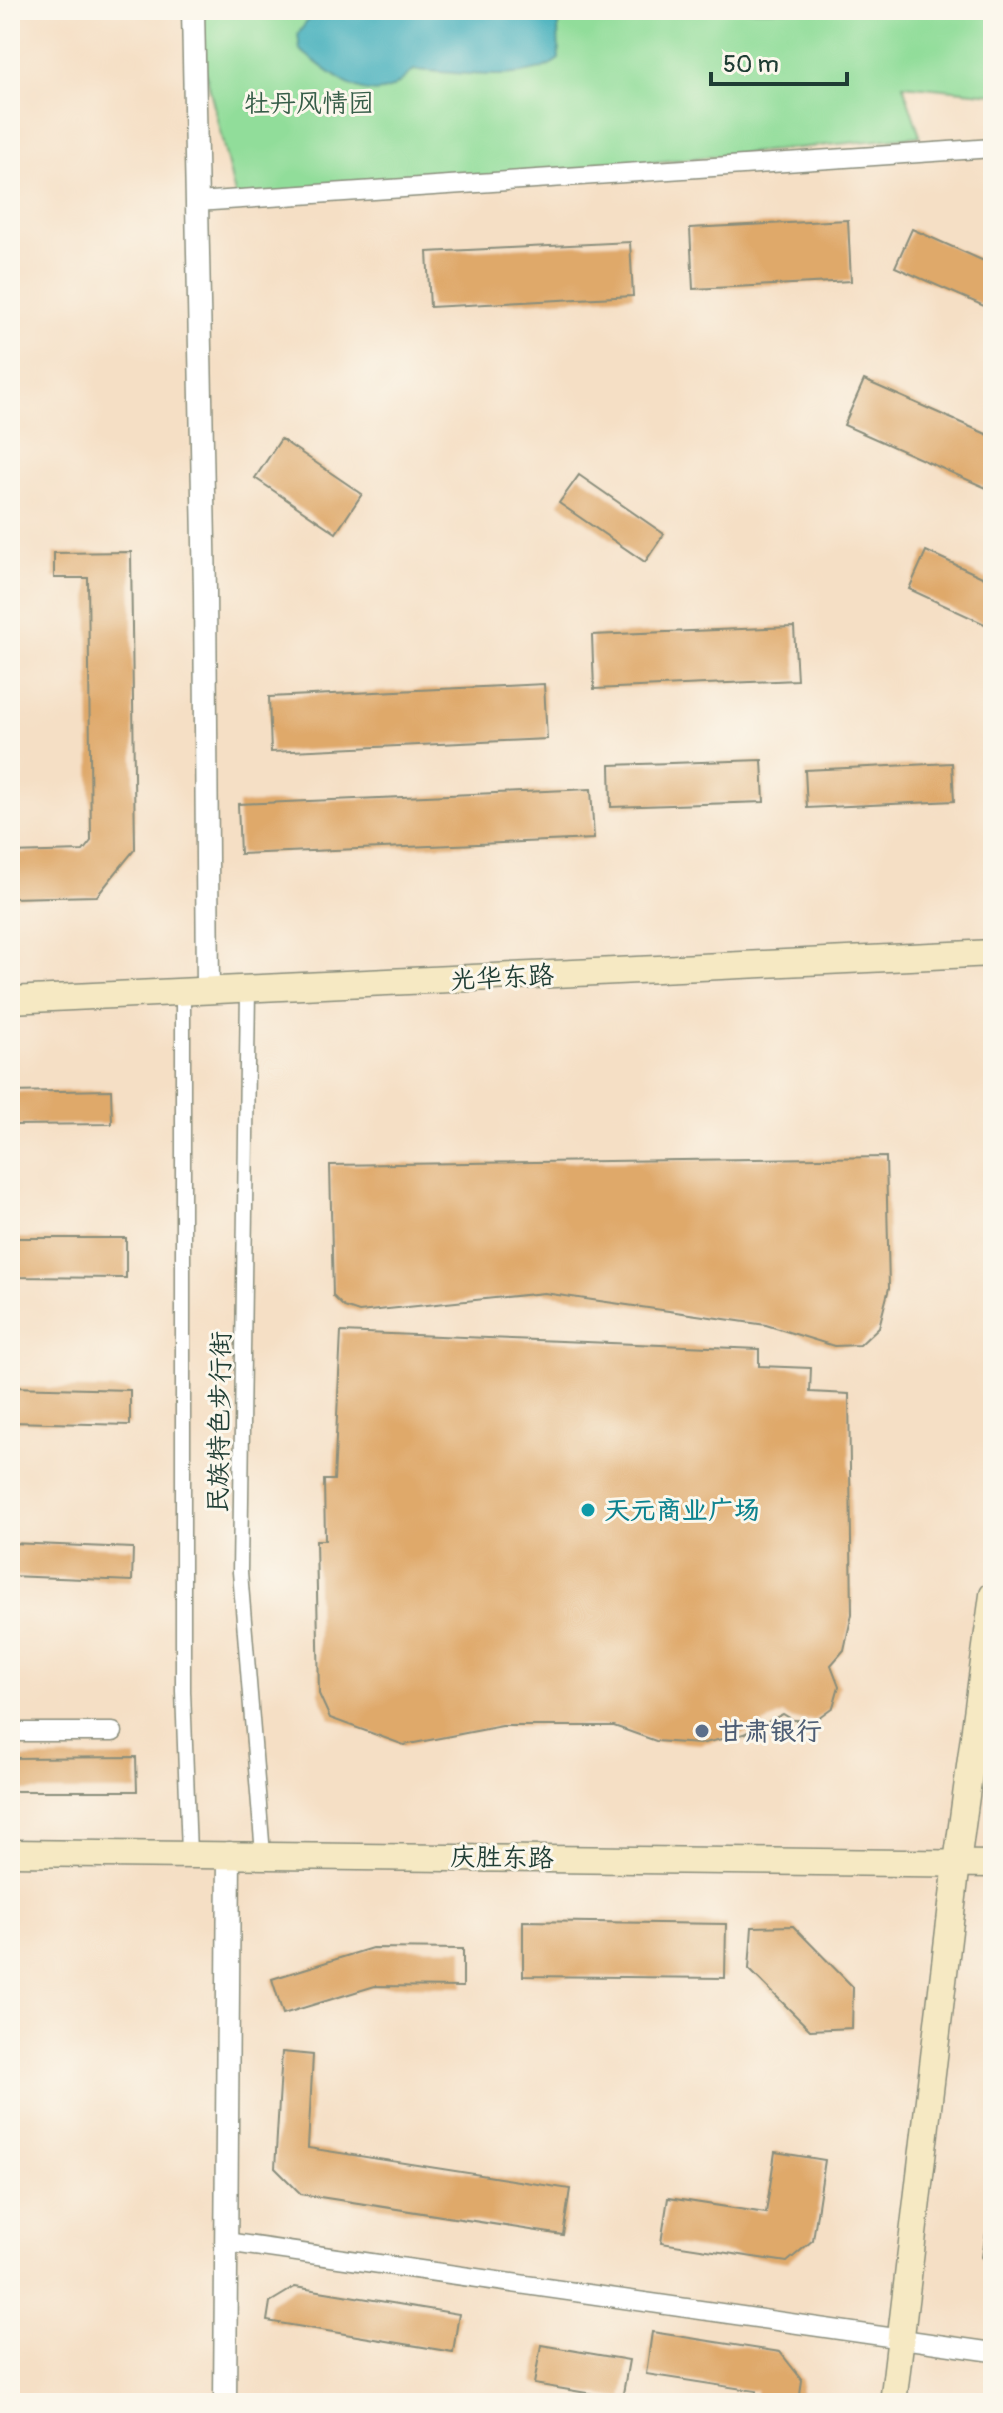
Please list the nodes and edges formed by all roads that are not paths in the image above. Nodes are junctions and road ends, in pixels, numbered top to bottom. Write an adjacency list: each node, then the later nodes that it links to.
1 (193, 10): 3 (street)
2 (993, 148): 3 (street)
3 (197, 202): 6 (street)
4 (993, 953): 5 (main road, 光华东路)
5 (248, 990): 6 (main road, 光华东路); 14 (street, 民族特色步行街)
6 (196, 992): 7 (main road, 光华东路); 12 (street, 民族特色步行街)
7 (10, 1000)
8 (993, 1595): 15 (main road)
9 (10, 1732): 10 (street)
10 (113, 1732)
11 (10, 1853): 12 (main road, 庆胜东路)
12 (189, 1853): 13 (main road, 庆胜东路)
13 (229, 1853): 14 (main road, 庆胜东路); 17 (street)
14 (263, 1854): 15 (main road, 庆胜东路)
15 (957, 1863): 16 (main road, 庆胜东路); 18 (main road)
16 (993, 1864)
17 (226, 2242): 18 (street); 20 (street)
18 (900, 2339): 19 (street); 21 (main road)
19 (993, 2352)
20 (225, 2403)
21 (893, 2403)

